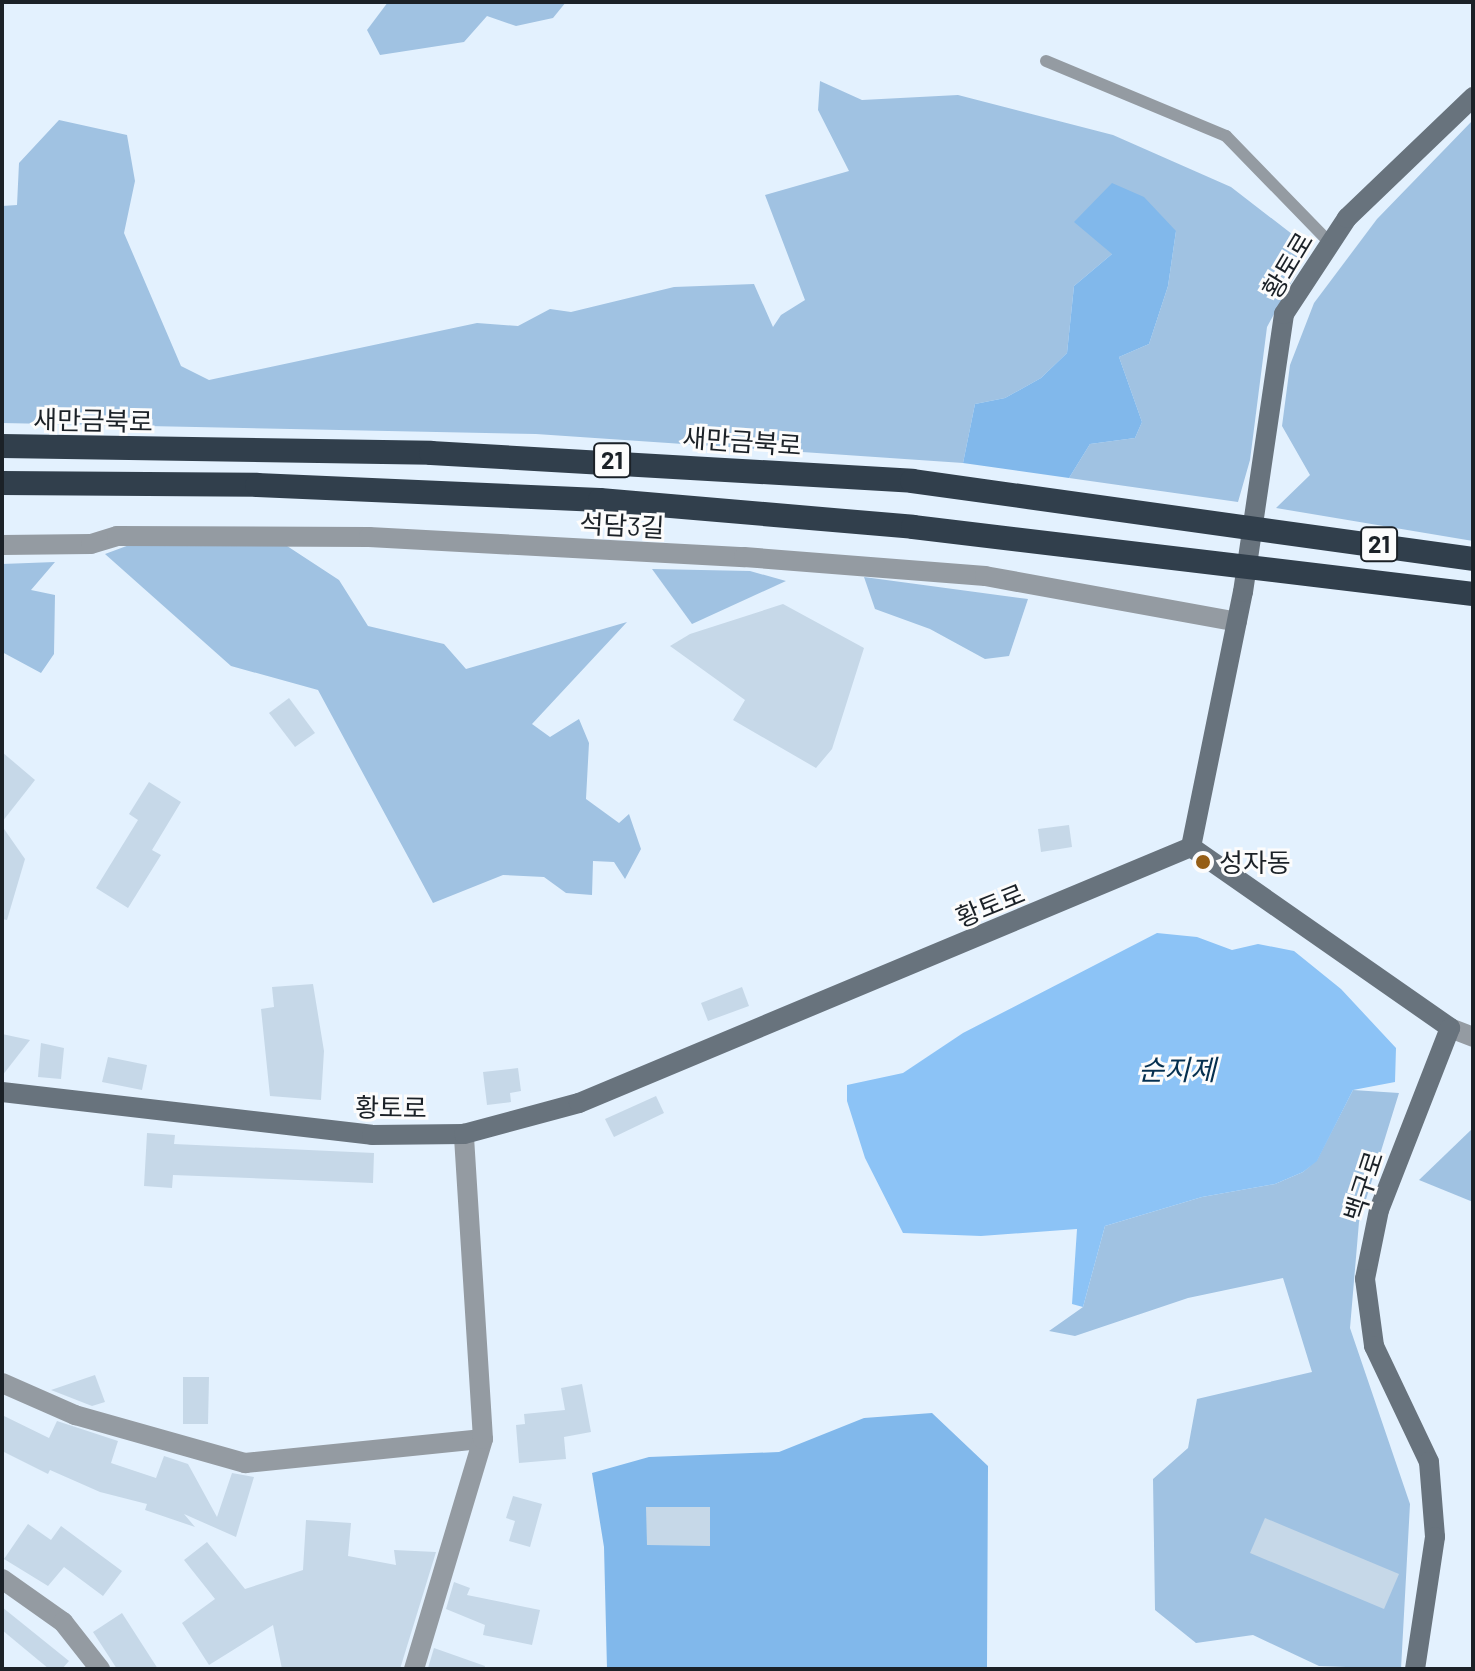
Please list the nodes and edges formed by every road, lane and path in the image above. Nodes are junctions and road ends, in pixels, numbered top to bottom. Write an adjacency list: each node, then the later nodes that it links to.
1 (1046, 61): 3 (lane)
2 (1473, 97): 3 (main road, 황토로)
3 (1330, 243): 9 (main road, 황토로)
4 (2, 446): 7 (highway, 새만금북로 / 21)
5 (2, 483): 8 (highway, 21)
6 (2, 545): 9 (street, 석담3길)
7 (1473, 559)
8 (1473, 594)
9 (1237, 622): 10 (main road, 황토로)
10 (1191, 847): 11 (main road); 14 (main road, 황토로)
11 (1450, 1028): 12 (street); 20 (main road, 백구로)
12 (1473, 1037)
13 (2, 1092): 14 (main road, 황토로)
14 (464, 1134): 16 (street)
15 (2, 1383): 16 (street)
16 (483, 1439): 19 (street)
17 (2, 1579): 18 (street)
18 (100, 1669)
19 (414, 1669)
20 (1415, 1669)

